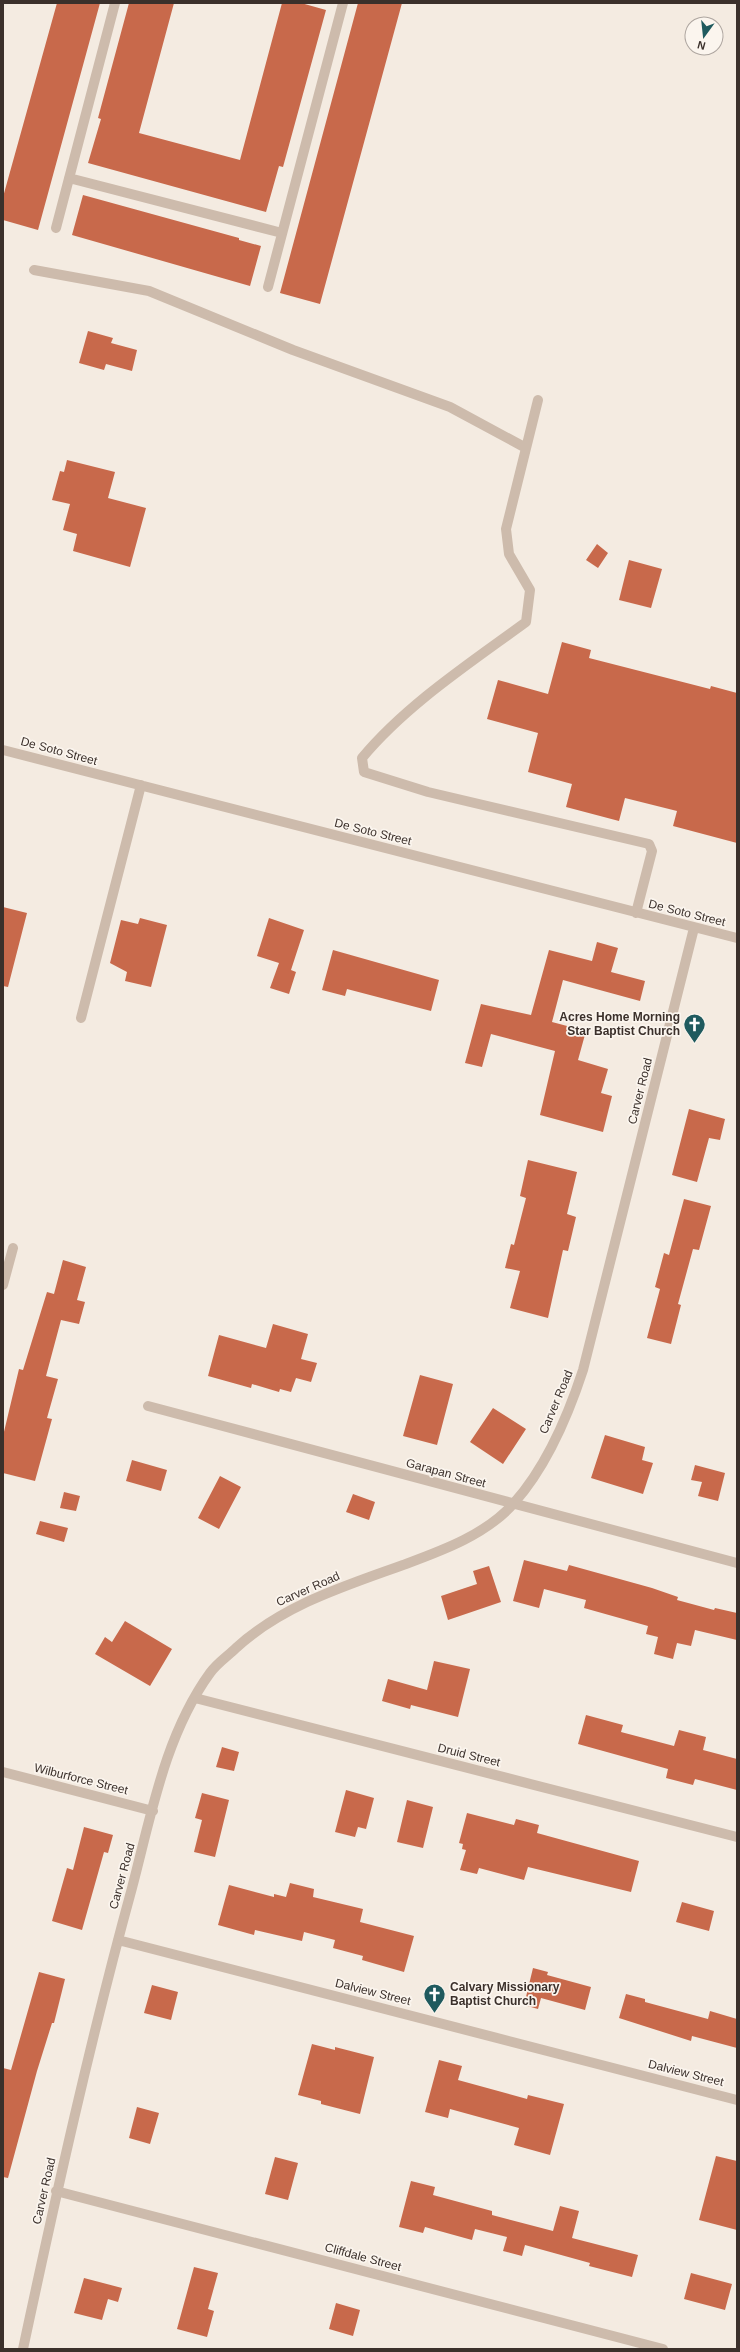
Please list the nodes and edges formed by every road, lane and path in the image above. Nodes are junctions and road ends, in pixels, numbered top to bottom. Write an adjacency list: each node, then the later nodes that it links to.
1 (115, 3): 3 (street)
2 (343, 3): 5 (street)
3 (69, 178): 4 (street); 5 (street)
4 (56, 228)
5 (282, 233): 7 (street)
6 (34, 270): 9 (street)
7 (268, 287)
8 (538, 400): 9 (street)
9 (526, 448): 12 (street)
10 (3, 750): 11 (street, De Soto Street)
11 (141, 785): 12 (street, De Soto Street); 15 (street)
12 (636, 913): 13 (street, De Soto Street)
13 (694, 928): 14 (street, De Soto Street); 19 (street, Carver Road)
14 (737, 938)
15 (81, 1018)
16 (13, 1248): 17 (street)
17 (3, 1285)
18 (148, 1406): 19 (street, Garapan Street)
19 (513, 1505): 20 (street, Garapan Street); 21 (street, Carver Road)
20 (737, 1563)
21 (195, 1698): 23 (street, Carver Road); 24 (street, Druid Street)
22 (6, 1773): 23 (street, Wilburforce Street)
23 (153, 1811): 25 (street, Carver Road)
24 (737, 1837)
25 (118, 1940): 26 (street, Dalview Street); 27 (street, Carver Road)
26 (737, 2100)
27 (56, 2191): 28 (street, Carver Road); 29 (street, Cliffdale Street)
28 (23, 2349)
29 (663, 2349)

